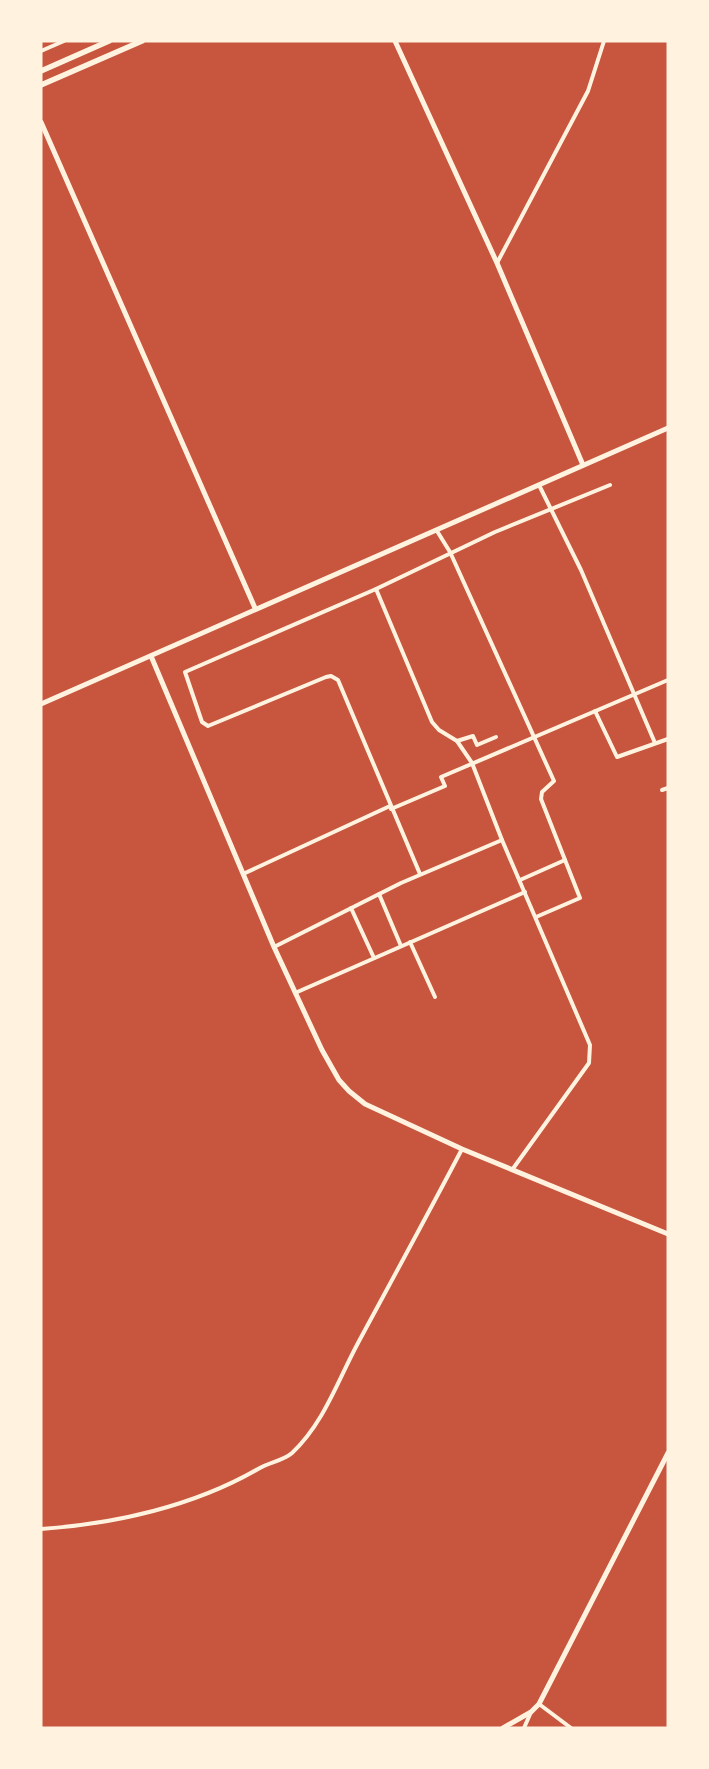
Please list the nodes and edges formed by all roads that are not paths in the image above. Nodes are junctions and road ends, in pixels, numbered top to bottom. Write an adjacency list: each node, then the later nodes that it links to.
1 (64, 41): 6 (street)
2 (109, 41): 7 (main road)
3 (142, 41): 8 (main road)
4 (395, 41): 10 (street)
5 (604, 41): 10 (street)
6 (41, 51)
7 (41, 71)
8 (41, 85)
9 (41, 122): 19 (street)
10 (497, 263): 12 (street)
11 (668, 428): 12 (street)
12 (583, 465): 13 (street)
13 (539, 485): 15 (street); 16 (street)
14 (610, 485): 15 (street)
15 (552, 508): 17 (street); 22 (street)
16 (437, 530): 17 (street); 19 (street)
17 (450, 552): 18 (street); 25 (street)
18 (376, 589): 28 (street); 33 (street)
19 (255, 608): 20 (street)
20 (151, 656): 23 (street); 36 (street)
21 (668, 680): 22 (street)
22 (633, 695): 24 (street); 29 (street)
23 (41, 704)
24 (595, 711): 25 (street); 29 (street)
25 (534, 736): 30 (street); 35 (street)
26 (496, 737): 28 (street)
27 (668, 739): 29 (street)
28 (457, 741): 30 (street)
29 (654, 744)
30 (472, 763): 33 (street); 34 (street)
31 (668, 788): 32 (street)
32 (662, 790)
33 (391, 807): 36 (street); 37 (street)
34 (502, 840): 37 (street); 38 (street)
35 (565, 860): 38 (street); 42 (street)
36 (243, 874): 45 (street)
37 (420, 874): 40 (street)
38 (520, 880): 39 (street)
39 (525, 892): 42 (street); 43 (street)
40 (378, 894): 41 (street); 44 (street)
41 (351, 908): 45 (street); 46 (street)
42 (536, 916): 50 (street)
43 (410, 942): 44 (street); 48 (street)
44 (401, 946): 46 (street)
45 (274, 947): 47 (street)
46 (374, 958): 47 (street)
47 (295, 993): 49 (street)
48 (436, 997)
49 (462, 1149): 50 (street); 53 (street)
50 (512, 1170): 51 (street)
51 (668, 1234)
52 (668, 1453): 54 (street)
53 (41, 1529)
54 (539, 1704): 55 (street); 58 (street)
55 (531, 1712): 56 (street); 57 (street)
56 (504, 1728)
57 (524, 1728)
58 (571, 1728)

